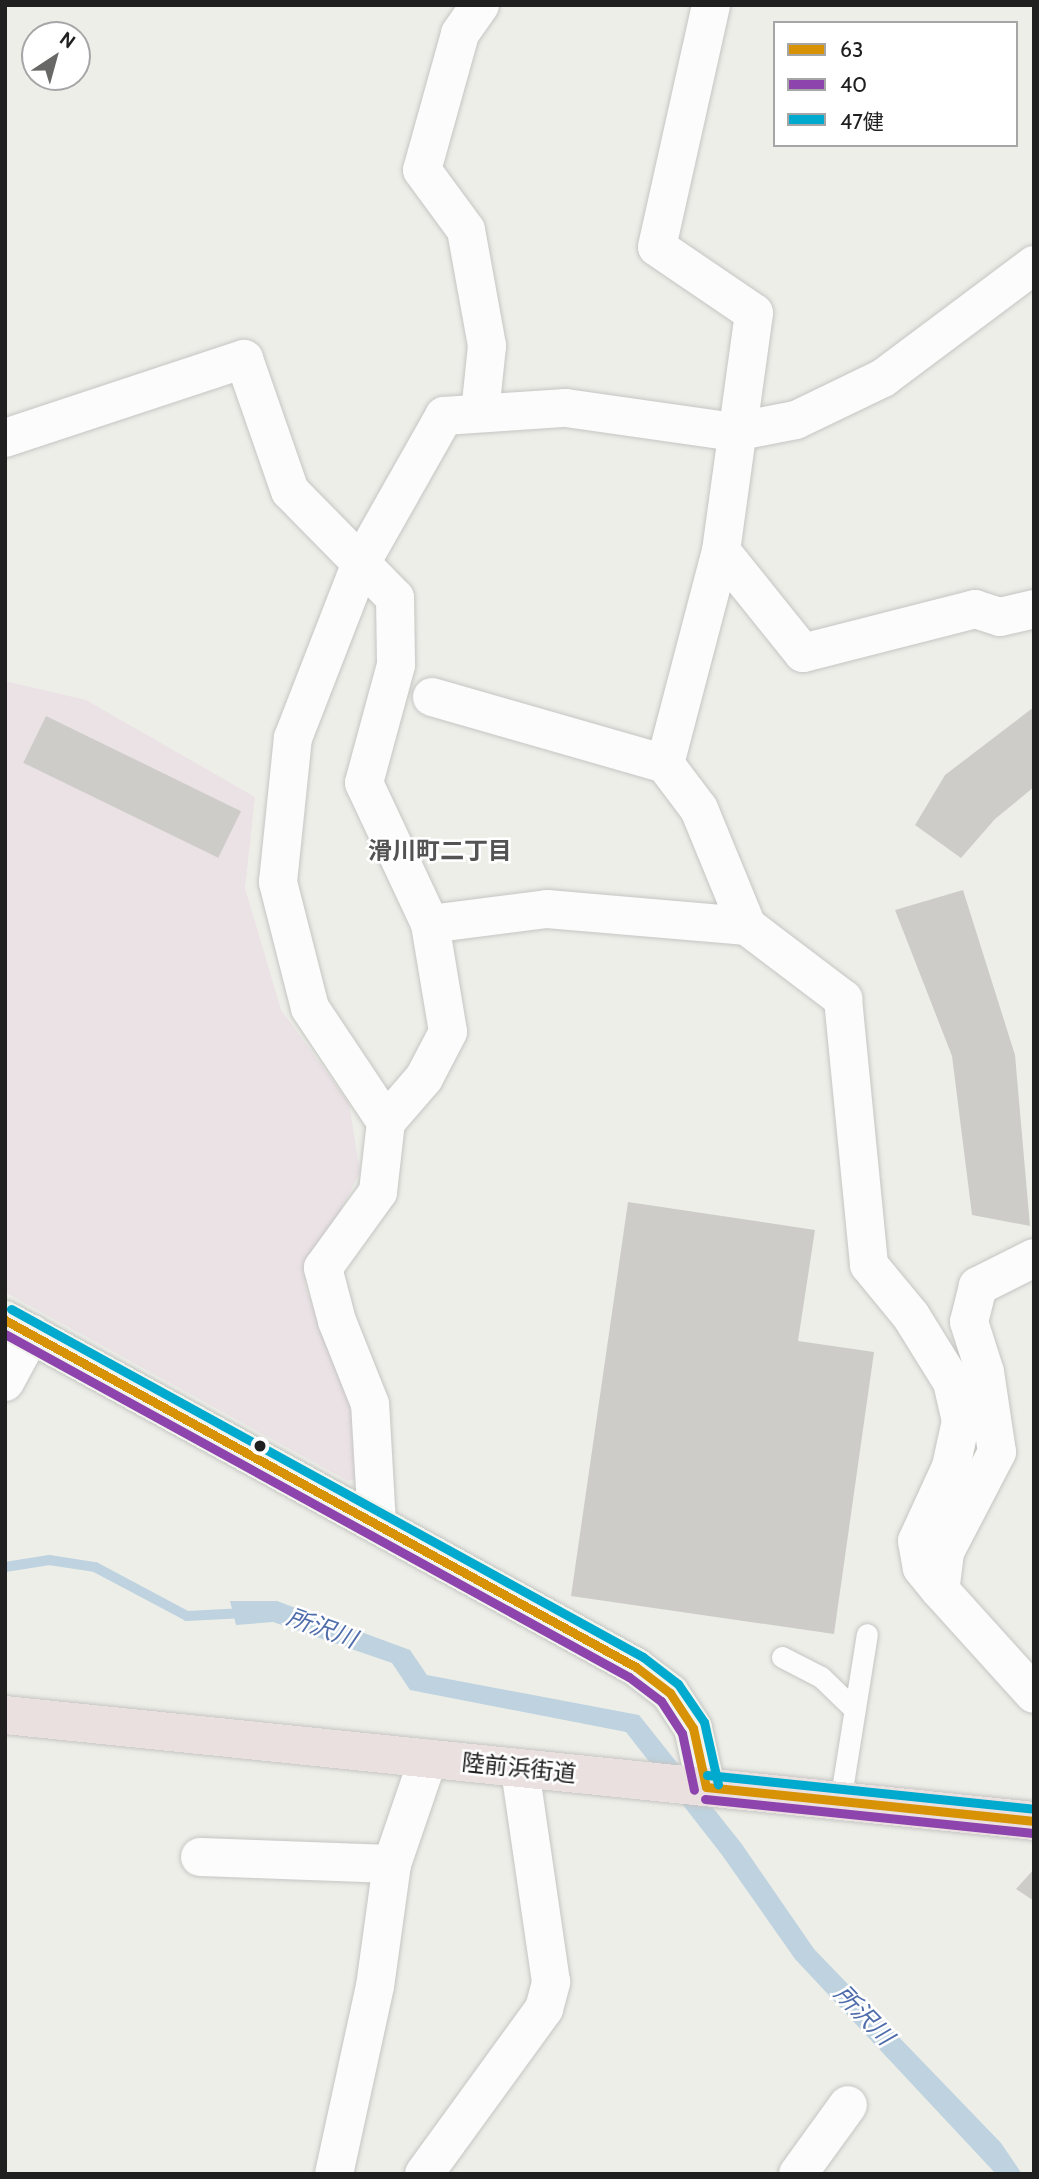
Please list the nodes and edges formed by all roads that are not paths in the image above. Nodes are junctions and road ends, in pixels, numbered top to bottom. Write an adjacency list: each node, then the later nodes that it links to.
1 (480, 5): 4 (street)
2 (711, 5): 5 (street)
3 (1034, 265): 5 (street)
4 (480, 413): 5 (street); 8 (street)
5 (734, 432): 7 (street)
6 (5, 438): 8 (street)
7 (721, 551): 9 (street); 11 (street)
8 (361, 563): 12 (street); 14 (street)
9 (1034, 609)
10 (432, 697): 11 (street)
11 (665, 764): 13 (street)
12 (430, 923): 13 (street); 14 (street)
13 (747, 926): 19 (street)
14 (386, 1122): 18 (street)
15 (1034, 1258): 19 (street)
16 (18, 1327): 17 (street); 18 (street)
17 (5, 1382)
18 (377, 1524): 27 (street)
19 (940, 1591): 22 (street)
20 (867, 1633): 23 (lane)
21 (782, 1657): 23 (lane)
22 (1034, 1694)
23 (853, 1708): 28 (lane)
24 (5, 1715): 25 (highway, 陸前浜街道)
25 (428, 1759): 26 (highway, 陸前浜街道); 31 (street)
26 (520, 1769): 27 (highway, 陸前浜街道); 34 (street)
27 (706, 1787): 28 (highway, 陸前浜街道)
28 (840, 1802): 29 (highway, 陸前浜街道)
29 (1034, 1821)
30 (200, 1857): 31 (street)
31 (392, 1864): 33 (street)
32 (848, 2105): 35 (street)
33 (334, 2174)
34 (424, 2174)
35 (798, 2174)

